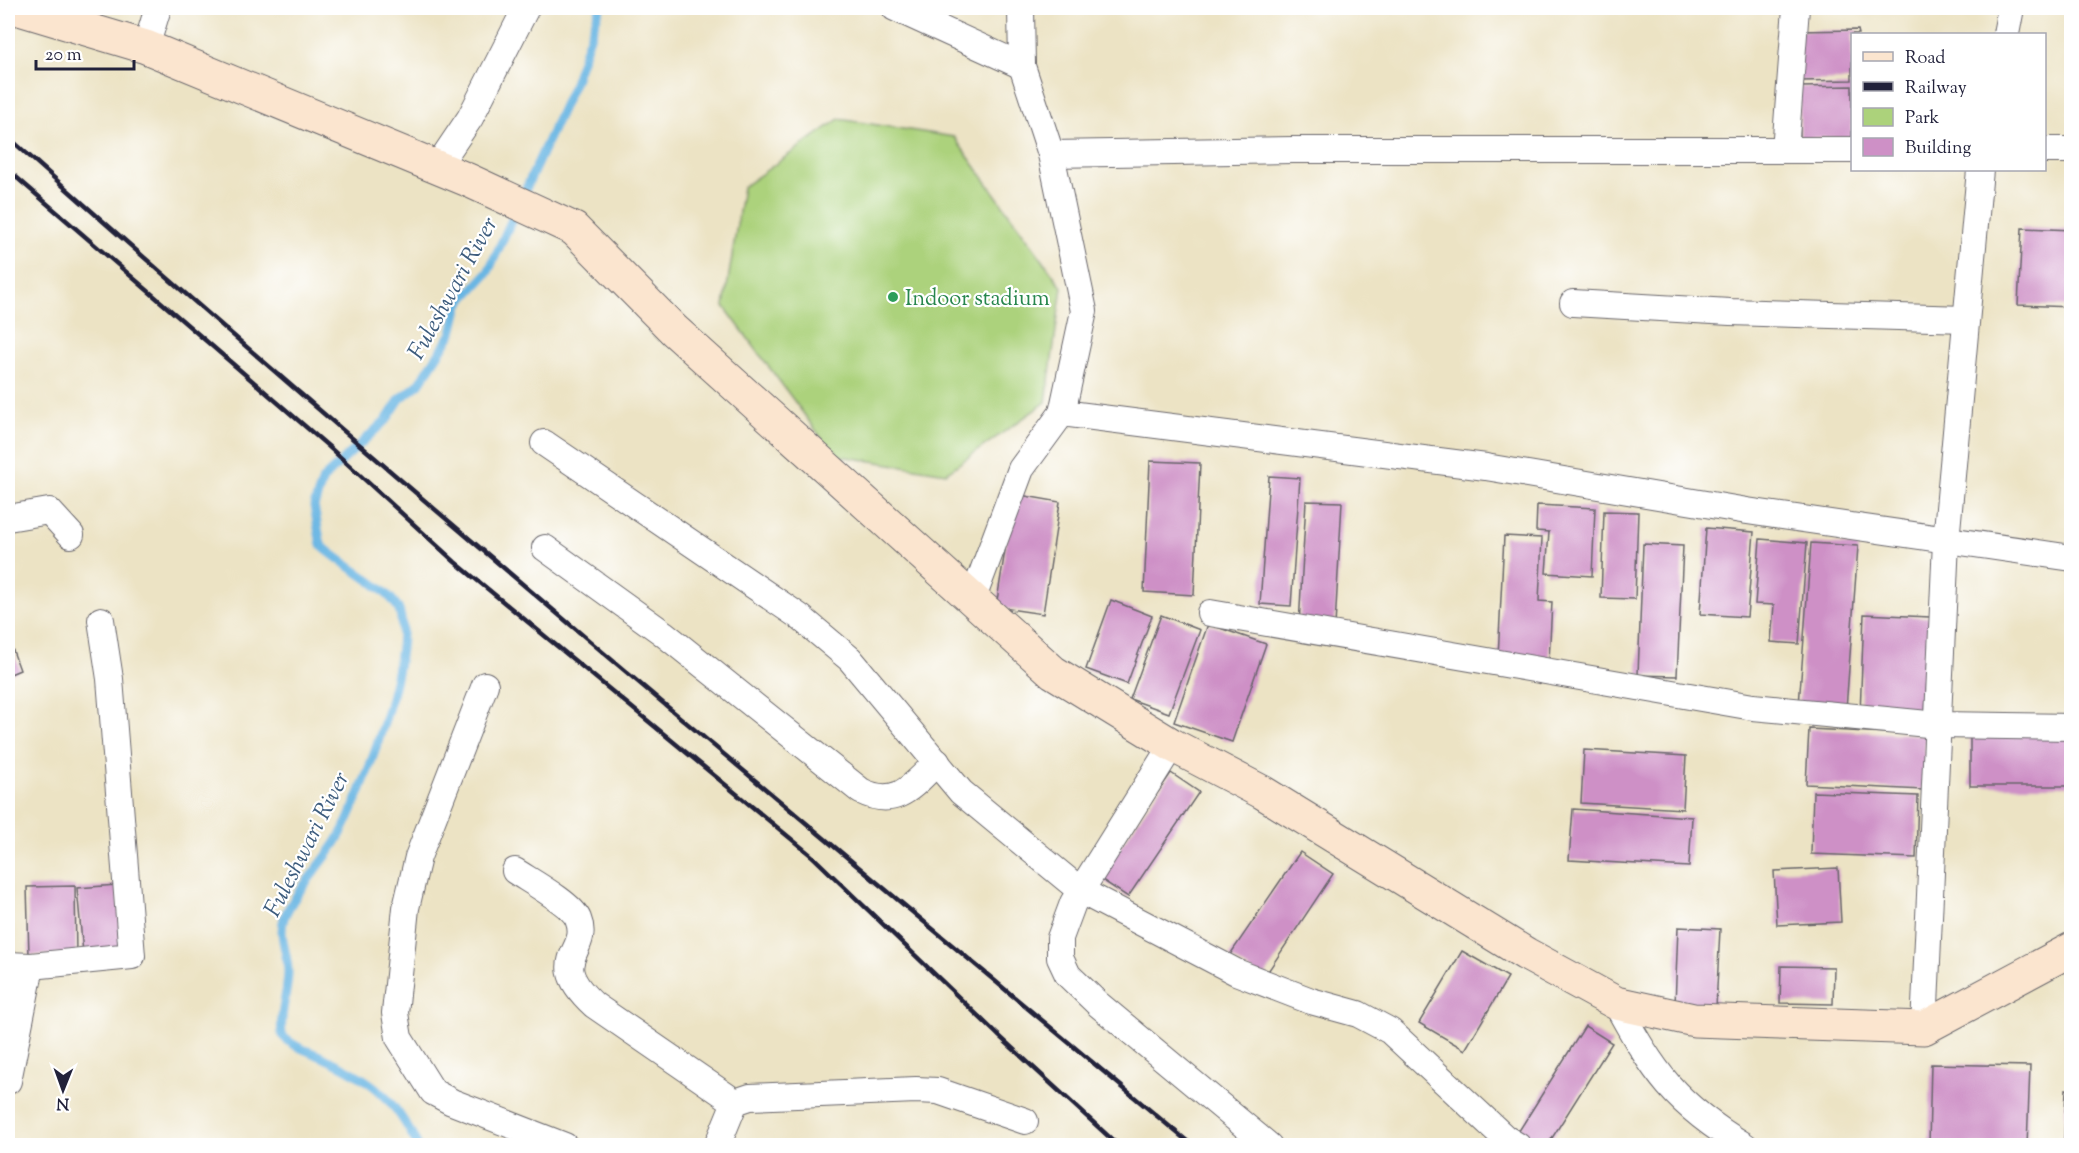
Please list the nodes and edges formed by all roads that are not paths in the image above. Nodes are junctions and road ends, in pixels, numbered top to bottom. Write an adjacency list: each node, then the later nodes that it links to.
1 (16, 8): 9 (street)
2 (158, 8): 9 (street)
3 (526, 8): 16 (street)
4 (895, 8): 10 (street)
5 (1021, 8): 10 (street)
6 (1796, 8): 11 (street)
7 (2011, 8): 8 (street)
8 (2006, 33)
9 (146, 47): 16 (street)
10 (1022, 66): 15 (street)
11 (1785, 150): 12 (street); 15 (street)
12 (1851, 150)
13 (2046, 150): 14 (street)
14 (2072, 150)
15 (1051, 154): 20 (street)
16 (437, 167): 27 (street)
17 (1980, 171): 19 (street)
18 (1573, 303): 19 (street)
19 (1966, 319): 24 (street)
20 (1062, 413): 24 (street); 27 (street)
21 (544, 443): 34 (street)
22 (8, 518): 23 (street)
23 (71, 535)
24 (1946, 541): 26 (street); 31 (street)
25 (545, 548): 34 (street)
26 (2072, 558)
27 (973, 598): 33 (street)
28 (1210, 614): 31 (street)
29 (101, 620): 38 (street)
30 (485, 685): 44 (street)
31 (1938, 725): 32 (street); 40 (street)
32 (2072, 727)
33 (1172, 745): 36 (street); 39 (street)
34 (937, 762): 36 (street)
35 (515, 872): 42 (street)
36 (1081, 891): 46 (street); 47 (street)
37 (2072, 949): 40 (street)
38 (19, 965): 41 (street)
39 (1616, 1002): 40 (street); 48 (street)
40 (1924, 1028)
41 (8, 1081)
42 (735, 1102): 43 (street); 45 (street)
43 (1025, 1121)
44 (565, 1146)
45 (717, 1146)
46 (1269, 1146)
47 (1518, 1146)
48 (1745, 1146)

